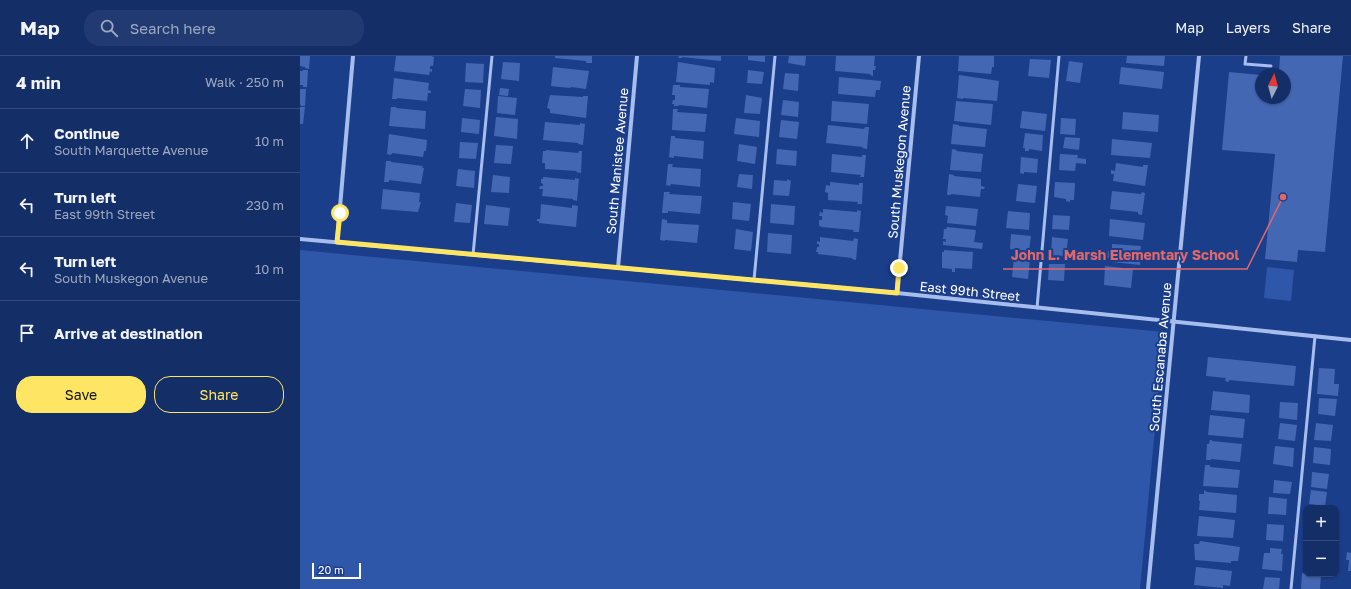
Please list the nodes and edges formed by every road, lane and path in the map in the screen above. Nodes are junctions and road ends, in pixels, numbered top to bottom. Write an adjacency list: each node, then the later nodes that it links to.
1 (353, 56): 11 (street)
2 (492, 56): 12 (lane)
3 (637, 56): 13 (street, South Manistee Avenue)
4 (775, 56): 14 (lane)
5 (919, 56): 15 (street, South Muskegon Avenue)
6 (1059, 56): 16 (lane)
7 (1199, 56): 17 (street, South Escanaba Avenue)
8 (1246, 56): 9 (lane)
9 (1271, 66)
10 (300, 239): 11 (street, East 99th Street)
11 (337, 242): 12 (street, East 99th Street)
12 (473, 255): 13 (street, East 99th Street)
13 (618, 268): 14 (street, East 99th Street)
14 (754, 280): 15 (street, East 99th Street)
15 (897, 293): 16 (street, East 99th Street)
16 (1037, 308): 17 (street, East 99th Street)
17 (1174, 322): 18 (street, East 99th Street); 20 (street, South Escanaba Avenue)
18 (1315, 336): 19 (street, East 99th Street); 21 (lane)
19 (1351, 340)
20 (1148, 589)
21 (1291, 589)

